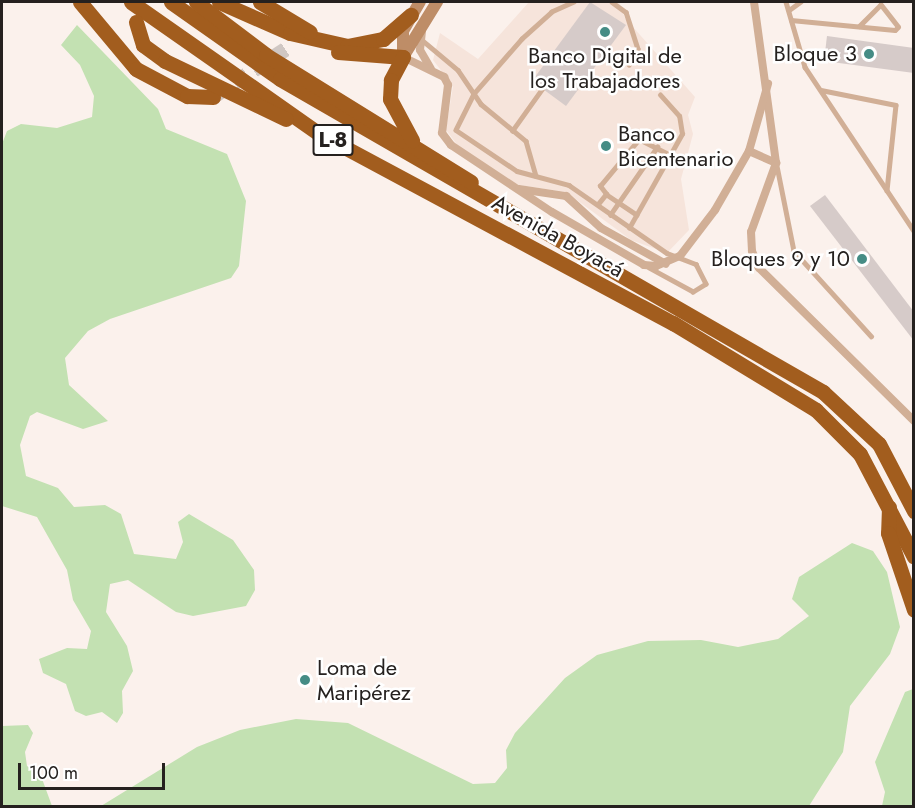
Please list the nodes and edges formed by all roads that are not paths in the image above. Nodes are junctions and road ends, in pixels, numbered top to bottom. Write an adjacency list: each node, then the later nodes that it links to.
1 (80, 2): 31 (highway)
2 (130, 2): 33 (highway, Avenida Boyacá / L-8)
3 (171, 2): 50 (highway, Avenida Boyacá / L-8)
4 (196, 2): 34 (highway)
5 (219, 2): 21 (highway)
6 (260, 2): 21 (highway)
7 (420, 2): 16 (street)
8 (437, 2): 16 (street)
9 (574, 2): 29 (lane)
10 (612, 2): 24 (lane)
11 (754, 2): 26 (street)
12 (786, 2): 15 (lane)
13 (800, 2): 15 (lane)
14 (880, 3): 19 (lane); 19 (lane)
15 (789, 10): 17 (lane)
16 (417, 18): 20 (street); 21 (highway); 23 (street)
17 (791, 20): 19 (lane); 28 (lane)
18 (136, 22): 33 (highway)
19 (860, 26)
20 (420, 39): 25 (street); 29 (lane)
21 (331, 44)
22 (290, 46): 23 (highway)
23 (403, 57): 25 (street); 34 (highway)
24 (629, 64)
25 (431, 69): 40 (street)
26 (768, 84): 36 (street); 38 (street)
27 (543, 89): 32 (lane)
28 (821, 90): 41 (lane); 41 (lane)
29 (474, 94): 32 (lane); 39 (lane)
30 (660, 95): 37 (lane)
31 (213, 97)
32 (512, 131): 39 (lane)
33 (318, 133): 57 (highway, Avenida Boyacá / L-8)
34 (418, 147): 50 (highway)
35 (657, 147): 37 (lane); 42 (lane); 43 (lane)
36 (749, 151): 38 (street); 49 (street)
37 (672, 156): 46 (lane)
38 (776, 163): 53 (lane); 54 (street)
39 (536, 176): 44 (lane)
40 (506, 184): 51 (street); 52 (street)
41 (887, 190): 48 (lane)
42 (606, 194): 43 (lane); 44 (lane)
43 (619, 202): 45 (lane); 46 (lane)
44 (598, 204): 45 (lane)
45 (610, 215): 47 (lane)
46 (637, 215): 47 (lane)
47 (629, 228): 49 (lane)
48 (914, 231)
49 (680, 256): 51 (street); 52 (lane)
50 (586, 259): 55 (highway, Avenida Boyacá / L-8)
51 (667, 264): 52 (street)
52 (644, 265)
53 (871, 336)
54 (914, 421)
55 (879, 444): 56 (highway); 58 (highway, Avenida Boyacá / L-8)
56 (914, 485)
57 (889, 504): 59 (highway, Avenida Boyacá / L-8); 60 (highway)
58 (914, 511)
59 (914, 557)
60 (914, 610)

